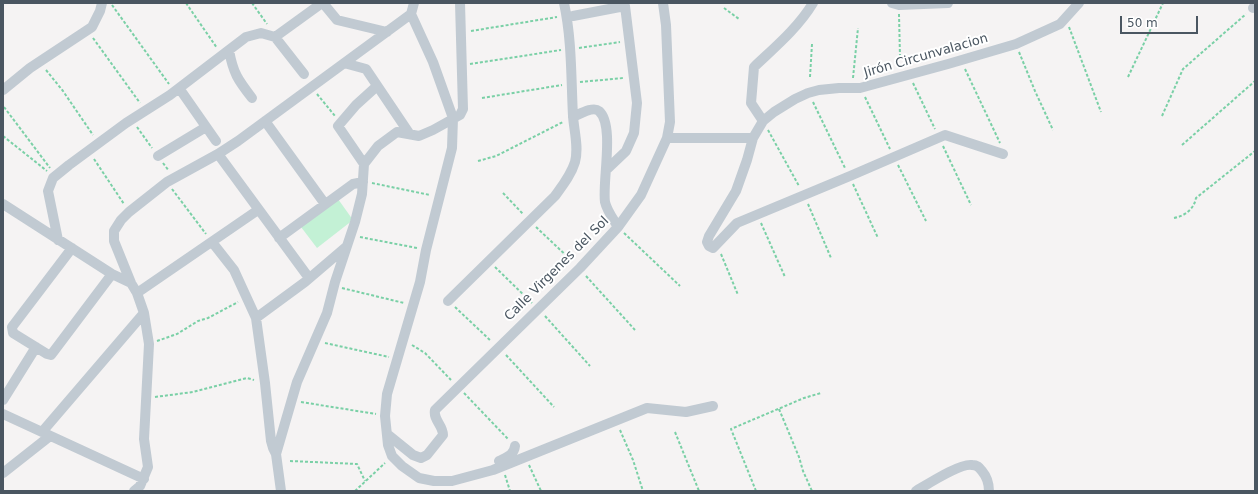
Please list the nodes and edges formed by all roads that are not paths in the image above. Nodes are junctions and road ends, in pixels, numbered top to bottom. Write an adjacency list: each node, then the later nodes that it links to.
1 (102, 3): 20 (street)
2 (322, 3): 13 (street); 14 (street)
3 (414, 3): 11 (street)
4 (460, 3): 23 (street)
5 (564, 3): 12 (street)
6 (663, 3): 28 (street, Calle Virgenes del Sol)
7 (813, 3): 25 (street)
8 (948, 3): 10 (street)
9 (1079, 3): 25 (street, Jirón Circunvalacion)
10 (896, 4)
11 (411, 14): 13 (street); 23 (street)
12 (570, 16): 22 (street); 35 (street)
13 (387, 32): 16 (street)
14 (275, 37): 15 (street); 17 (street)
15 (226, 53): 19 (street); 21 (street)
16 (344, 63): 18 (street); 24 (street)
17 (304, 74)
18 (377, 86): 27 (street); 34 (street)
19 (177, 89): 26 (street); 42 (street)
20 (3, 90)
21 (252, 98)
22 (574, 117): 35 (street); 50 (street)
23 (453, 118): 27 (street); 58 (street)
24 (265, 121): 32 (street); 38 (street)
25 (763, 121): 29 (street, Jirón Circunvalacion)
26 (206, 127): 30 (street); 33 (street)
27 (409, 133): 34 (street)
28 (667, 138): 29 (street); 40 (street, Calle Virgenes del Sol)
29 (752, 138): 31 (street, Jirón Circunvalacion)
30 (216, 142)
31 (1002, 149)
32 (218, 154): 39 (street); 48 (street)
33 (158, 156)
34 (364, 164): 36 (street)
35 (606, 170): 40 (street)
36 (363, 182): 38 (street); 44 (street)
37 (3, 204): 42 (street)
38 (325, 204): 41 (street)
39 (258, 210): 41 (street); 43 (street)
40 (618, 227): 58 (street, Calle Virgenes del Sol)
41 (279, 238): 47 (street)
42 (58, 240): 45 (street)
43 (212, 242): 49 (street); 52 (street)
44 (346, 247): 47 (street); 60 (street)
45 (72, 248): 46 (street); 53 (street)
46 (112, 274): 48 (street); 53 (street)
47 (309, 278): 52 (street)
48 (131, 283): 49 (street)
49 (137, 293): 51 (street)
50 (448, 301)
51 (144, 313): 57 (street); 63 (street)
52 (256, 318): 60 (street)
53 (36, 347): 54 (street)
54 (3, 400)
55 (713, 406): 61 (street)
56 (3, 414): 57 (street)
57 (46, 434): 62 (street); 63 (street)
58 (387, 434): 61 (street)
59 (514, 446): 61 (street)
60 (276, 454): 65 (street)
61 (497, 468)
62 (3, 473)
63 (144, 479): 64 (street)
64 (134, 491)
65 (281, 491)
66 (916, 491): 67 (street)
67 (989, 491)

